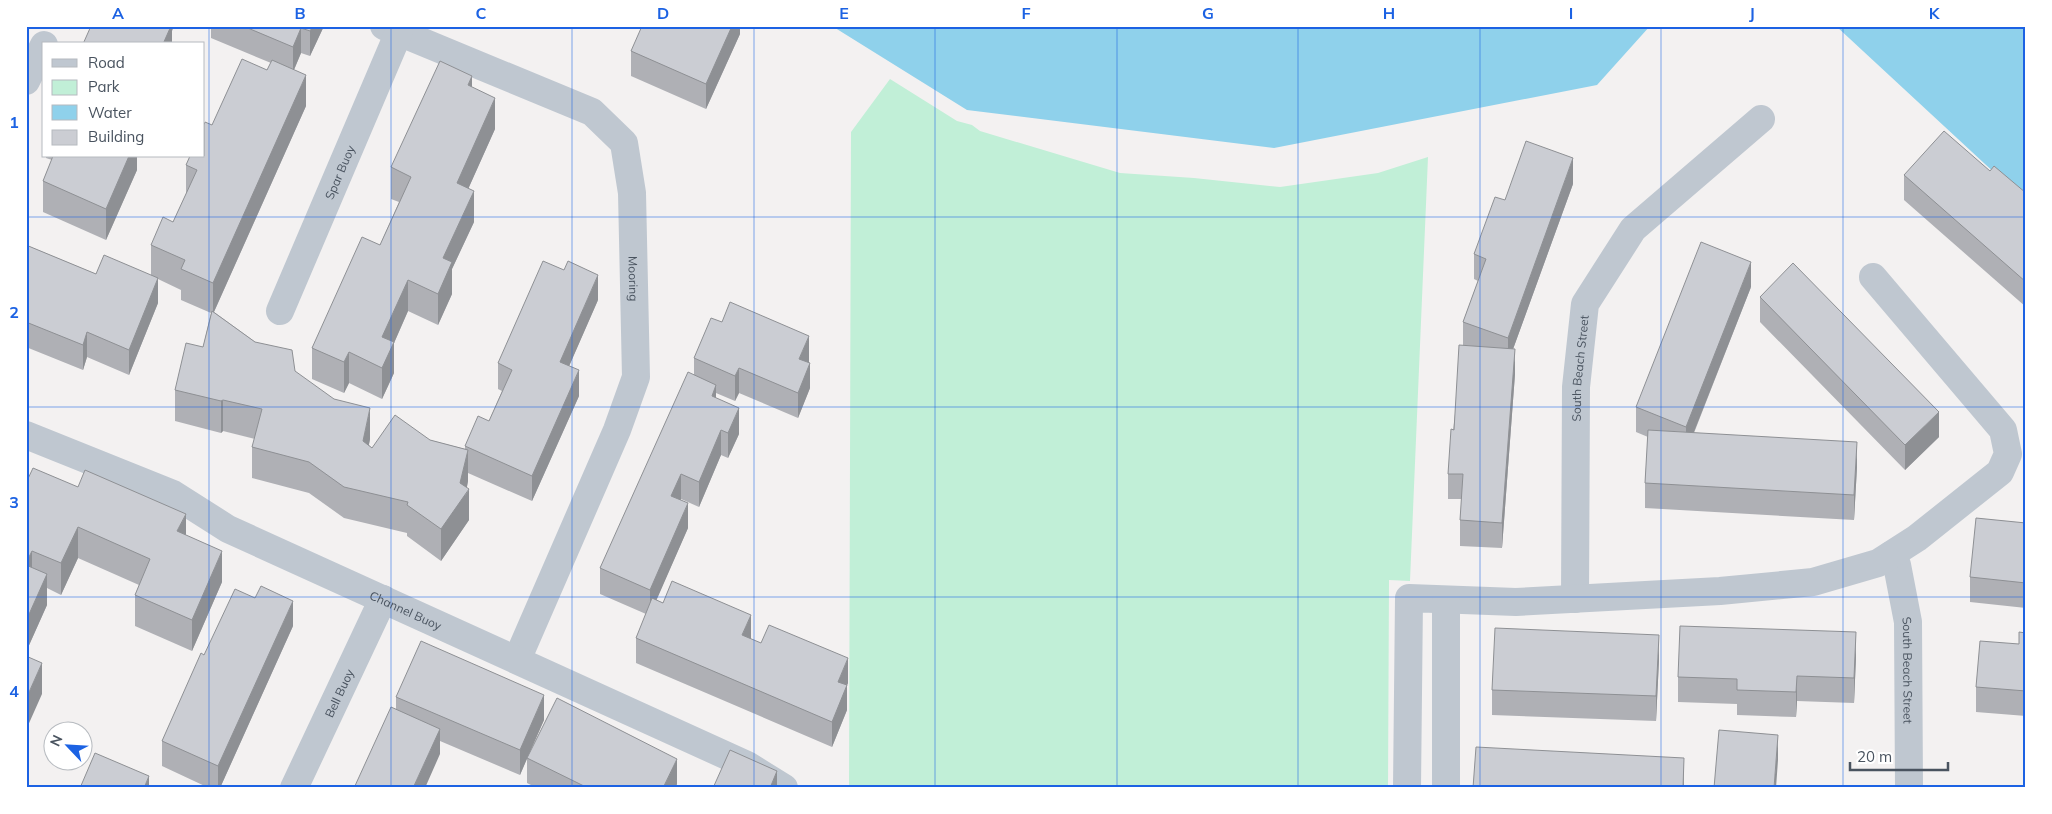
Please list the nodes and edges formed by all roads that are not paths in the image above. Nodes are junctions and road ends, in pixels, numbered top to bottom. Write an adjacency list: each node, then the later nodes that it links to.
1 (53, 26): 3 (street)
2 (392, 29): 8 (street, Spar Buoy); 14 (street, Mooring)
3 (45, 42)
4 (42, 48): 5 (street)
5 (26, 82)
6 (1760, 119): 12 (street, South Beach Street)
7 (1874, 277): 10 (street)
8 (280, 311)
9 (26, 436): 11 (street, Channel Buoy)
10 (1891, 555): 12 (street); 19 (street, South Beach Street)
11 (383, 599): 14 (street, Channel Buoy); 15 (street, Bell Buoy)
12 (1576, 599): 13 (street)
13 (1446, 600): 17 (street); 18 (street)
14 (517, 660): 16 (street, Channel Buoy)
15 (294, 788)
16 (784, 788)
17 (1407, 788)
18 (1446, 788)
19 (1909, 788)

